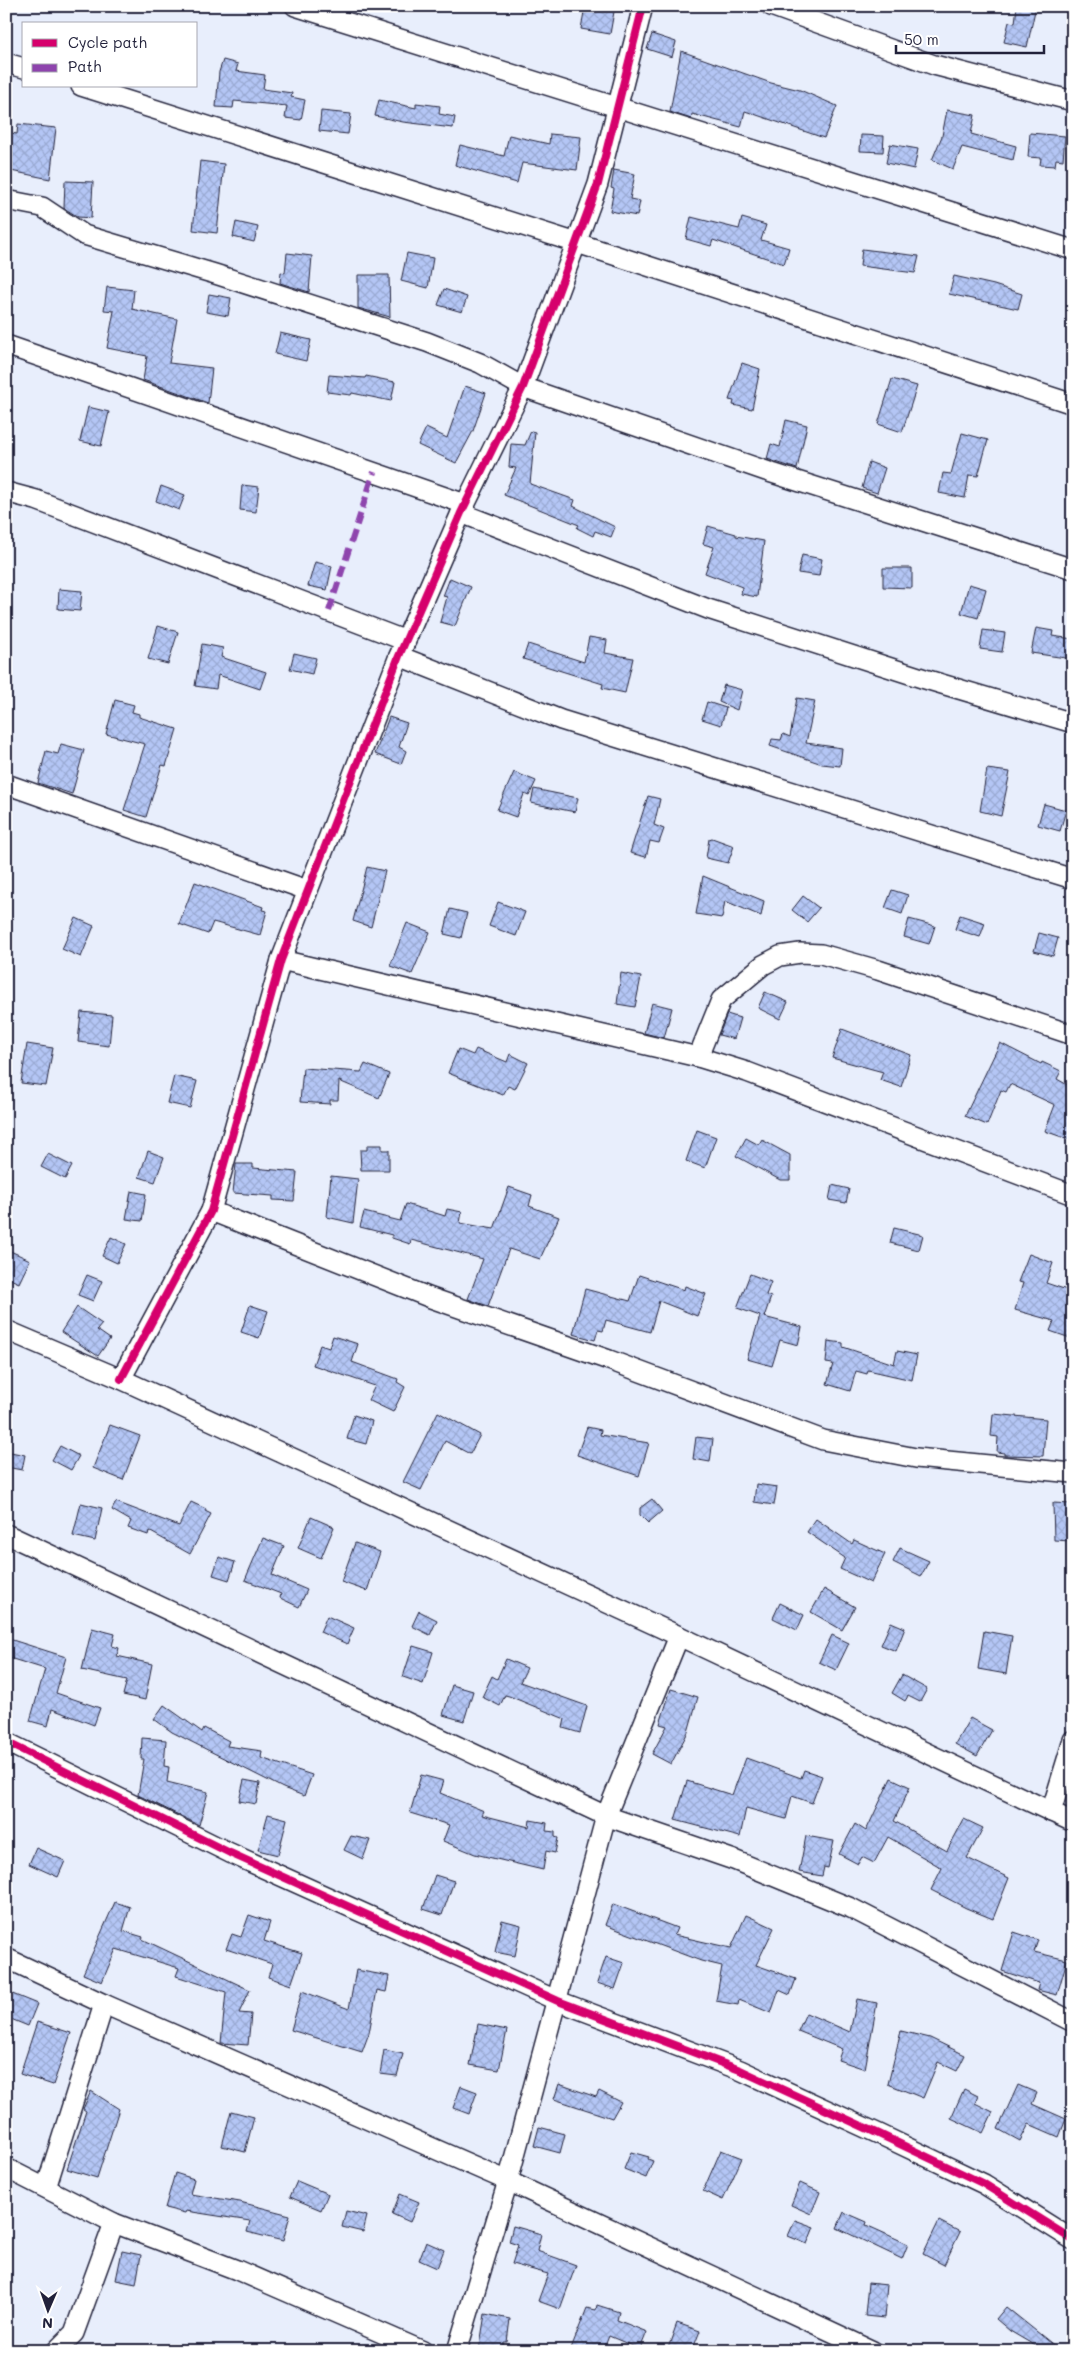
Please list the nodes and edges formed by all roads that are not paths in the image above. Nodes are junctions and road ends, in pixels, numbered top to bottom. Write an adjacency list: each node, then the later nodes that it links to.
1 (295, 6): 8 (street)
2 (643, 6): 8 (street)
3 (770, 6): 7 (street)
4 (6, 63): 5 (street)
5 (22, 67)
6 (87, 88): 10 (street)
7 (1073, 101)
8 (617, 106): 10 (street); 11 (street)
9 (6, 200): 13 (street)
10 (577, 242): 13 (street); 14 (street)
11 (1073, 250)
12 (6, 345): 16 (street)
13 (523, 387): 16 (street); 17 (street)
14 (1073, 404)
15 (6, 492): 18 (street)
16 (463, 509): 18 (street); 19 (street)
17 (1073, 569)
18 (403, 648): 21 (street); 22 (street)
19 (1073, 723)
20 (6, 784): 22 (street)
21 (1073, 879)
22 (307, 890): 23 (street)
23 (281, 960): 25 (street); 27 (street)
24 (1073, 1035): 25 (street)
25 (698, 1057): 26 (street)
26 (1073, 1195)
27 (211, 1211): 29 (street); 30 (street)
28 (6, 1330): 29 (street)
29 (121, 1380): 32 (street)
30 (1073, 1473)
31 (6, 1534): 36 (street)
32 (679, 1636): 35 (street); 36 (street)
33 (1073, 1740): 35 (street)
34 (6, 1742): 39 (street)
35 (1052, 1812): 37 (street)
36 (606, 1816): 39 (street); 41 (street)
37 (1073, 1822)
38 (6, 1958): 40 (street)
39 (558, 2001): 43 (street); 46 (street)
40 (104, 2004): 43 (street); 44 (street)
41 (1073, 2022)
42 (6, 2168): 44 (street)
43 (508, 2181): 49 (street); 50 (street)
44 (46, 2188): 45 (street)
45 (114, 2223): 47 (street); 48 (street)
46 (1073, 2240)
47 (56, 2351)
48 (423, 2351)
49 (457, 2351)
50 (873, 2351)

